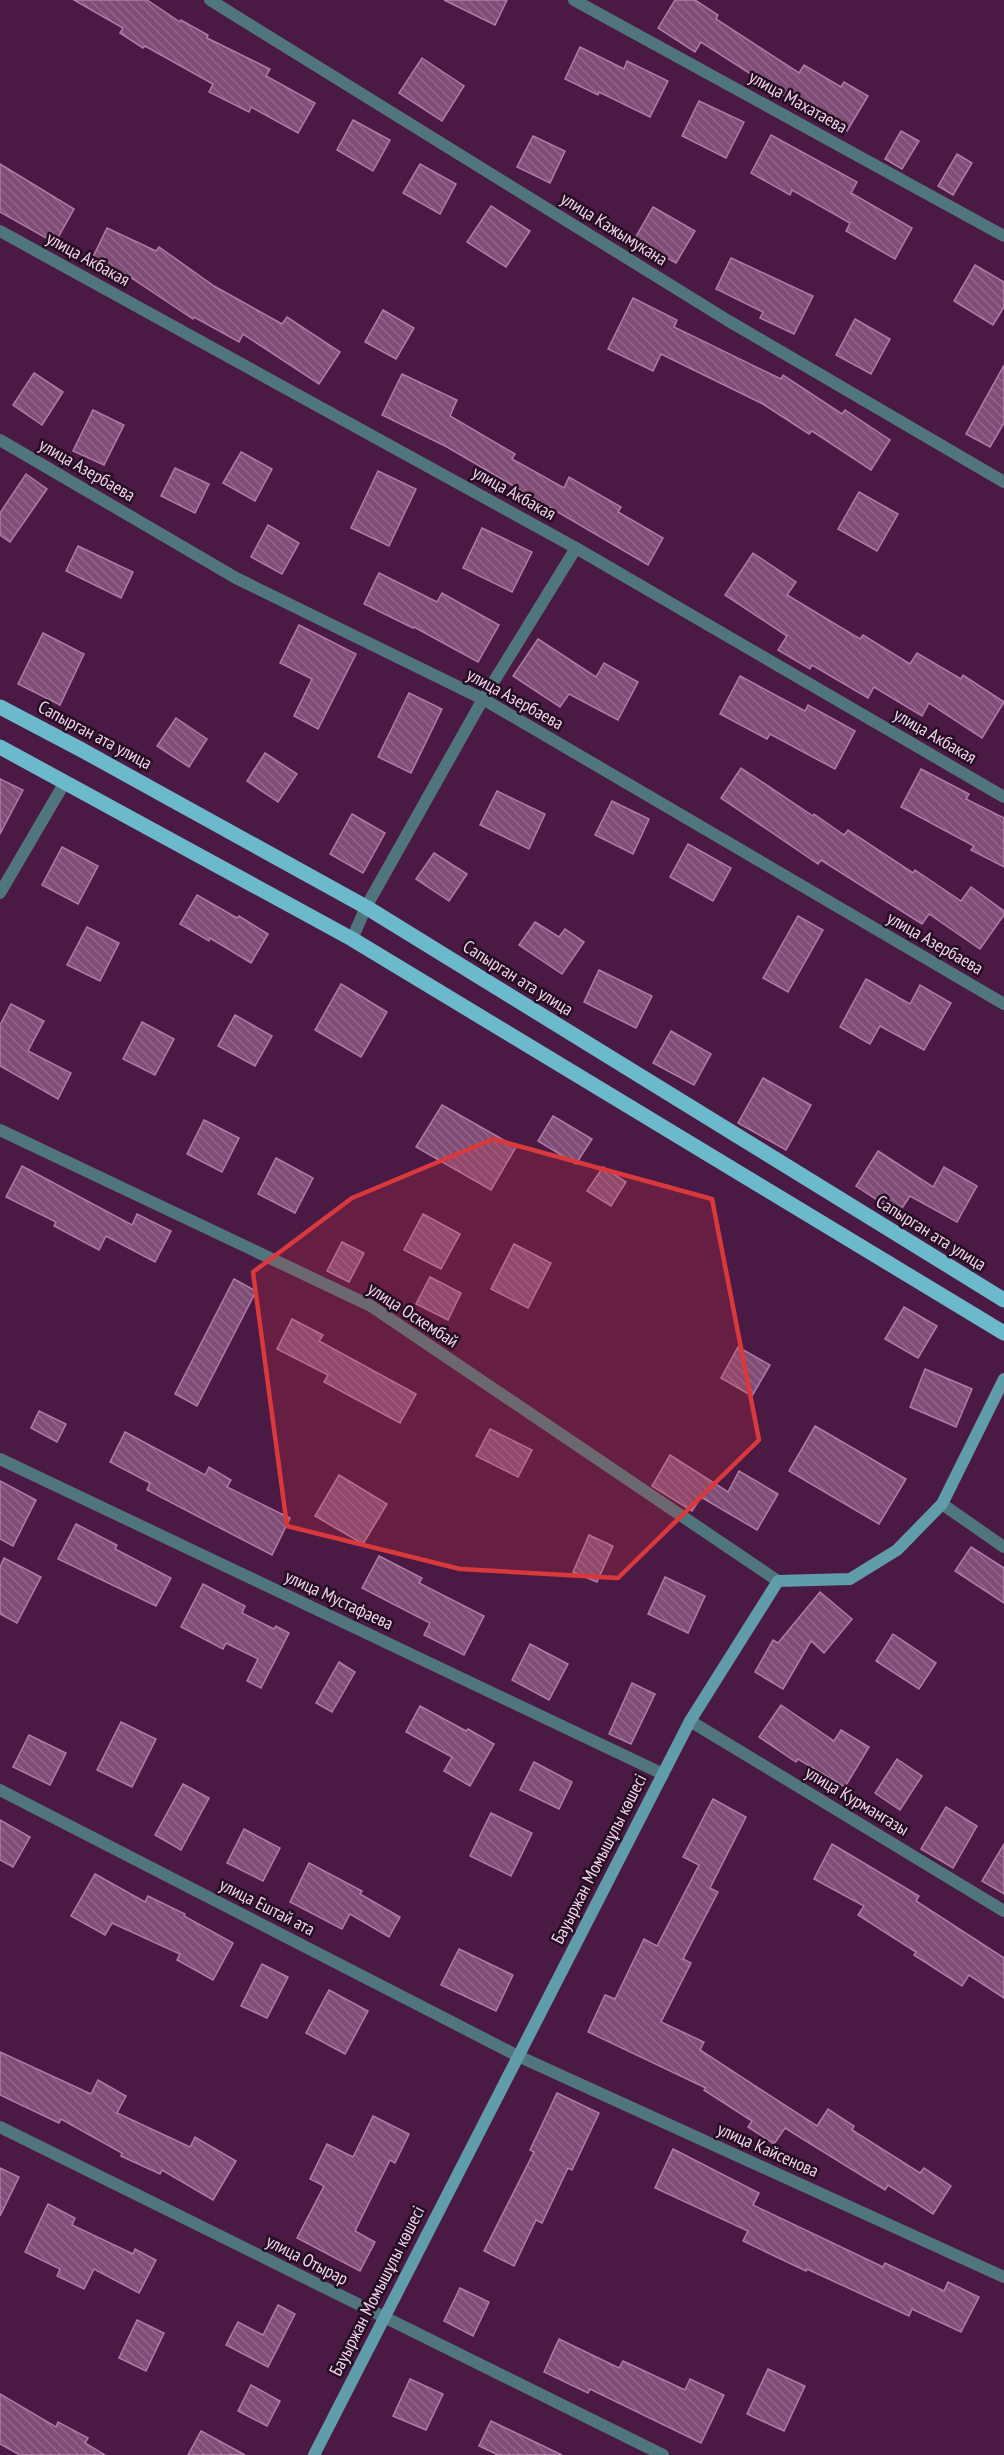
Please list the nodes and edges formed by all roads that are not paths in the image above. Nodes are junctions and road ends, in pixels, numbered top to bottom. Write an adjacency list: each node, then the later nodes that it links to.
1 (210, 0): 6 (street, улица Кажымукана)
2 (574, 0): 4 (street, улица Махатаева)
3 (0, 231): 7 (street, улица Акбакая)
4 (1004, 236)
5 (0, 440): 8 (street, улица Азербаева)
6 (1004, 482)
7 (576, 548): 8 (street); 12 (street, улица Акбакая)
8 (483, 699): 14 (street); 16 (street, улица Азербаева)
9 (0, 707): 14 (main road, Сапырган ата улица)
10 (0, 747): 11 (main road)
11 (65, 782): 13 (street); 15 (main road)
12 (1004, 797)
13 (0, 893)
14 (366, 907): 15 (street); 18 (main road, Сапырган ата улица)
15 (352, 939): 19 (main road)
16 (1004, 1004)
17 (0, 1130): 24 (street, улица Оскембай)
18 (1004, 1300)
19 (1004, 1333)
20 (1004, 1379): 22 (street)
21 (0, 1459): 26 (street, улица Мустафаева)
22 (942, 1504): 23 (street); 24 (street)
23 (1004, 1546)
24 (778, 1581): 25 (street, Бауыржан Момышұлы көшесі)
25 (690, 1721): 26 (street, Бауыржан Момышұлы көшесі); 28 (street, улица Курмангазы)
26 (663, 1774): 29 (street, Бауыржан Момышұлы көшесі)
27 (0, 1790): 29 (street, улица Ештай ата)
28 (1004, 1911)
29 (518, 2056): 31 (street, улица Кайсенова); 32 (street, Бауыржан Момышұлы көшесі)
30 (0, 2127): 32 (street, улица Отырар)
31 (1004, 2277)
32 (382, 2318): 33 (street, Бауыржан Момышұлы көшесі); 34 (street, улица Отырар)
33 (314, 2455)
34 (663, 2455)

